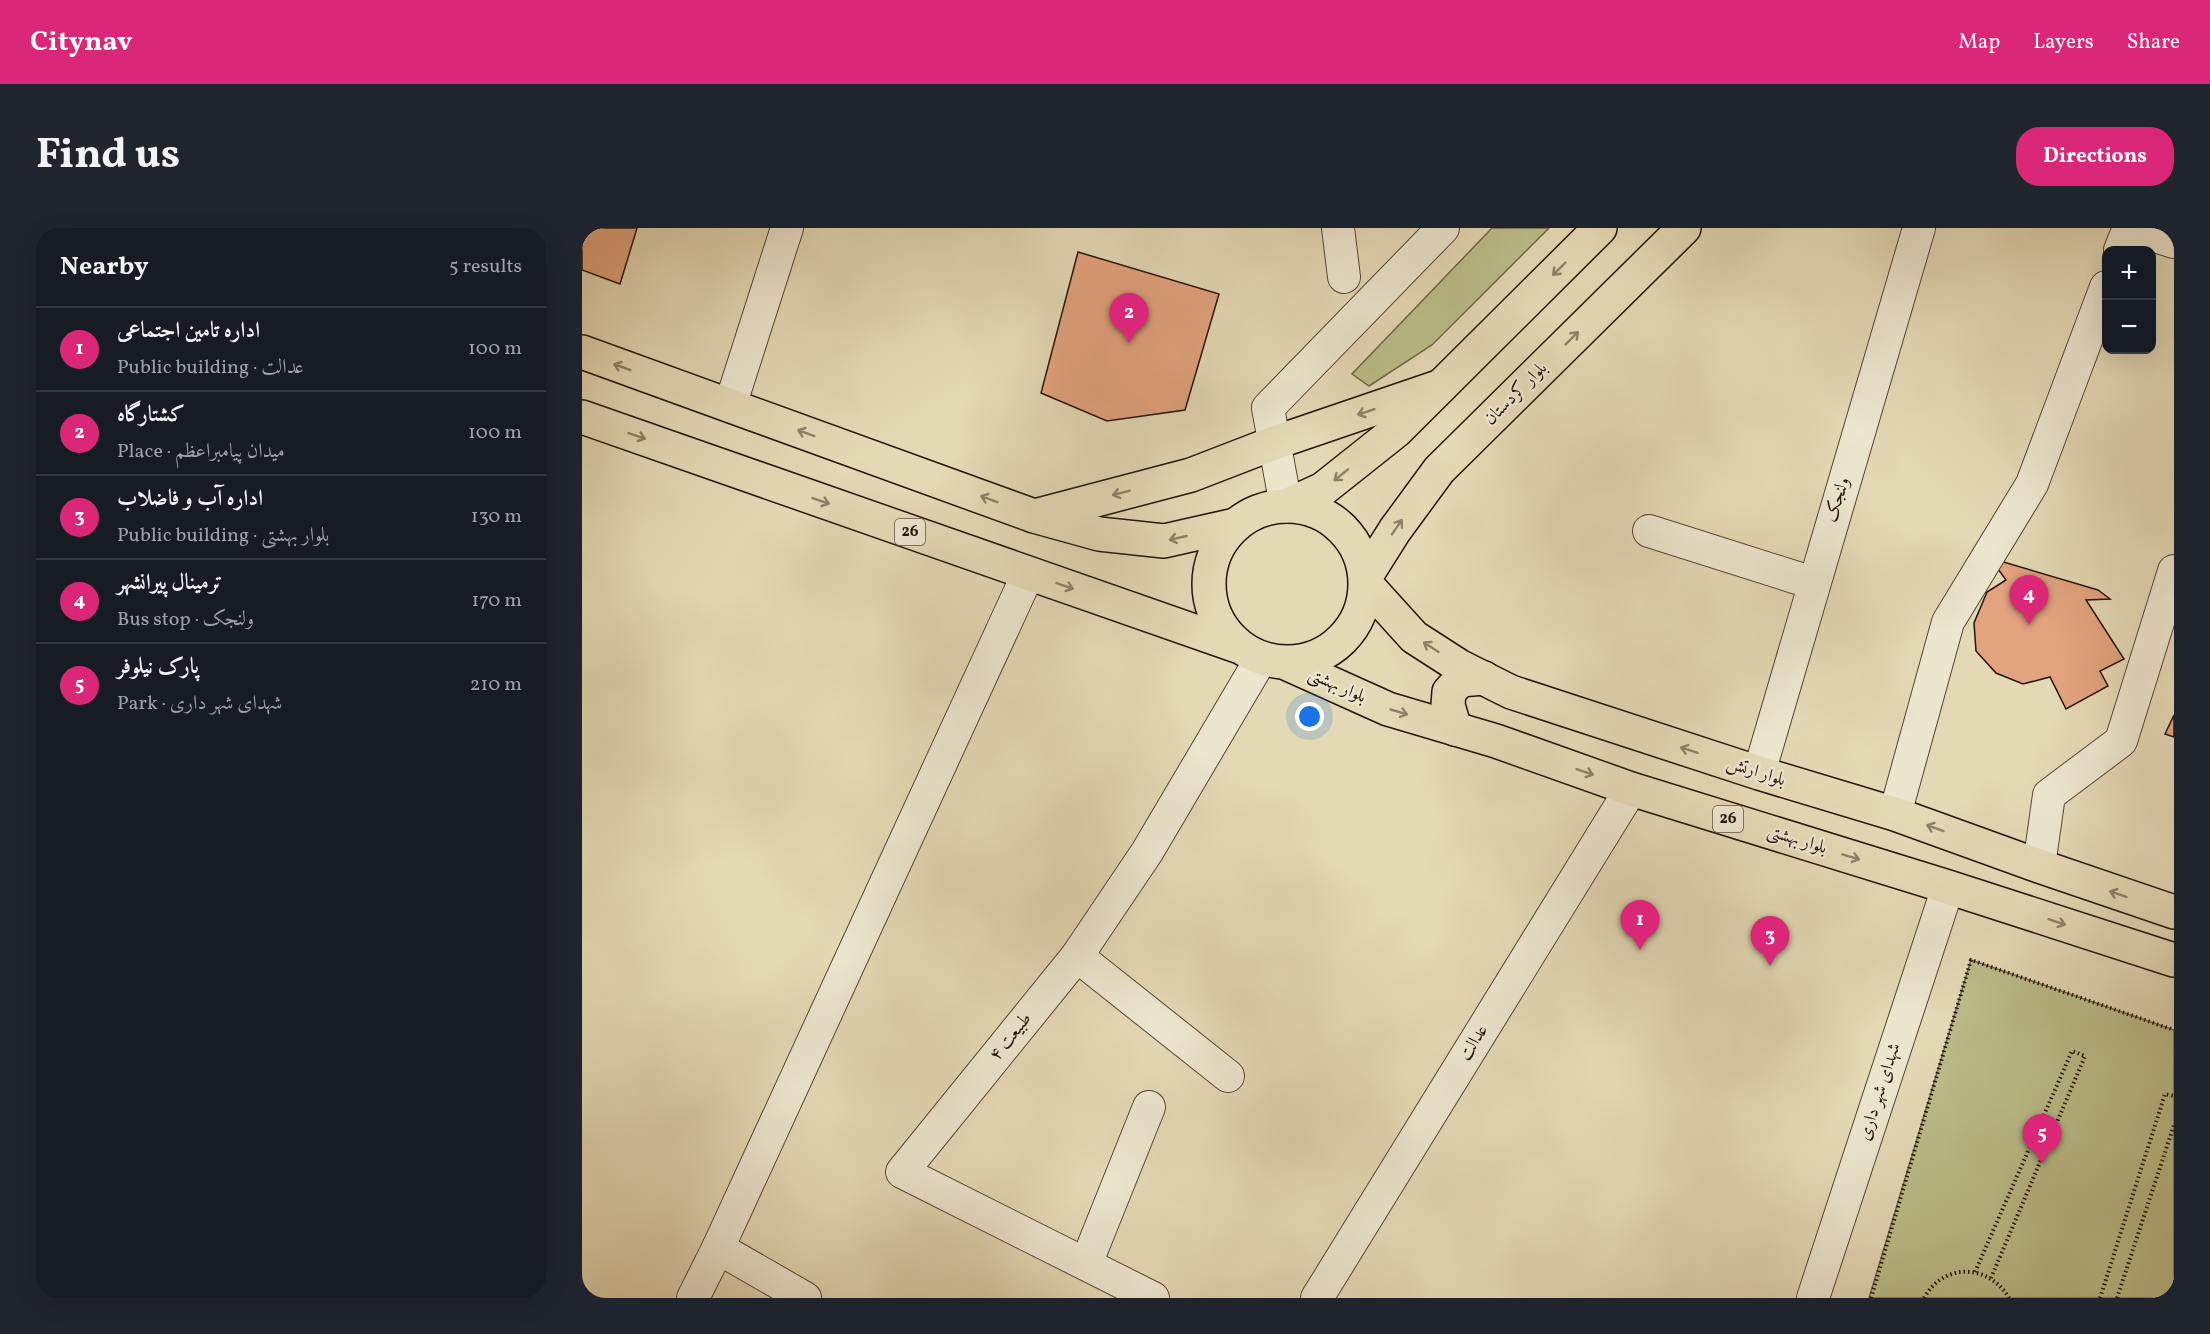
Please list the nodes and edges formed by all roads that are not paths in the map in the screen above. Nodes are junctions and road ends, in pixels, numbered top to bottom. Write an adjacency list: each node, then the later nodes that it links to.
1 (787, 228): 14 (street)
2 (1338, 228): 10 (street)
3 (1443, 228): 16 (street)
4 (1600, 228): 13 (main road, one-way to 13)
5 (1684, 228): 23 (main road, بلوار کردستان, one-way to 5)
6 (1919, 228): 24 (street, ولنجک)
7 (2128, 228): 8 (street); 9 (street)
8 (2174, 243)
9 (2121, 246)
10 (1344, 277)
11 (2102, 298): 30 (street)
12 (582, 352): 14 (main road, 26, one-way to 12)
13 (1441, 386): 16 (main road, one-way to 16); 17 (main road, one-way to 17)
14 (730, 406): 18 (main road, 26, one-way to 14)
15 (582, 417): 22 (main road, 26, one-way to 22)
16 (1275, 443): 17 (street); 18 (main road, one-way to 18)
17 (1286, 506): 19 (main road, 26); 23 (main road, 26)
18 (1034, 516): 19 (main road, 26, one-way to 18)
19 (1235, 525): 25 (main road, 26)
20 (1649, 531): 24 (street)
21 (2174, 571): 31 (street)
22 (1028, 574): 25 (main road, 26, one-way to 25); 39 (street)
23 (1366, 580): 25 (main road); 26 (main road, بلوار ارتش / 26, one-way to 23)
24 (1813, 583): 28 (street, ولنجک)
25 (1262, 656): 27 (main road, بلوار بهشتی / 26, one-way to 27); 35 (street, طبیعت ۴)
26 (1484, 678): 27 (main road); 28 (main road, بلوار ارتش / 26, one-way to 26)
27 (1455, 729): 29 (main road, بلوار بهشتی / 26, one-way to 29)
28 (1759, 773): 30 (main road, بلوار ارتش / 26)
29 (1630, 789): 32 (main road, بلوار بهشتی / 26, one-way to 32); 44 (street, عدالت)
30 (1895, 814): 31 (main road, بلوار ارتش / 26, one-way to 30)
31 (2039, 866): 33 (main road); 34 (main road, بلوار ارتش / 26, one-way to 31)
32 (1948, 887): 33 (main road, بلوار بهشتی / 26); 45 (street, شهدای شهر داری)
33 (2024, 911): 36 (main road, بلوار بهشتی / 26, one-way to 36)
34 (2174, 912)
35 (1077, 956): 37 (street); 40 (street, طبیعت ۴)
36 (2174, 960)
37 (1228, 1076)
38 (1149, 1107): 40 (street)
39 (718, 1248): 41 (street); 42 (street)
40 (1086, 1264): 43 (street, طبیعت ۴)
41 (693, 1298)
42 (805, 1298)
43 (1153, 1298)
44 (1317, 1298)
45 (1813, 1298)

